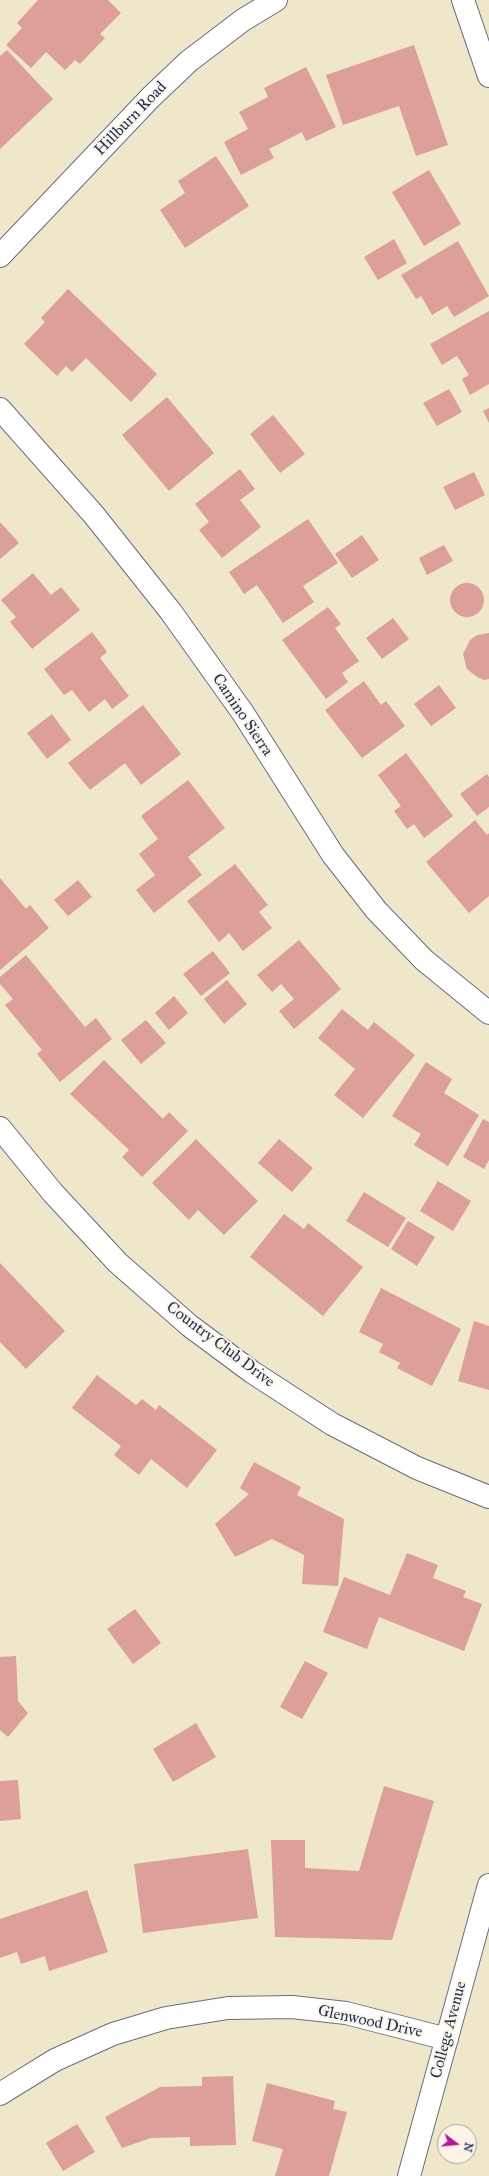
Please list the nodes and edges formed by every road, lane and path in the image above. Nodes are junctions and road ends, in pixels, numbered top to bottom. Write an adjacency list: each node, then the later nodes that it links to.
1 (276, 0): 4 (street, Hillburn Road)
2 (463, 0): 3 (street)
3 (489, 76)
4 (0, 256)
5 (0, 409): 6 (street, Camino Sierra)
6 (489, 1013)
7 (0, 1128): 8 (street, Country Club Drive)
8 (489, 1498)
9 (489, 1885): 10 (street, College Avenue)
10 (447, 2038): 11 (street, Glenwood Drive); 12 (street, College Avenue)
11 (0, 2094)
12 (409, 2176)

